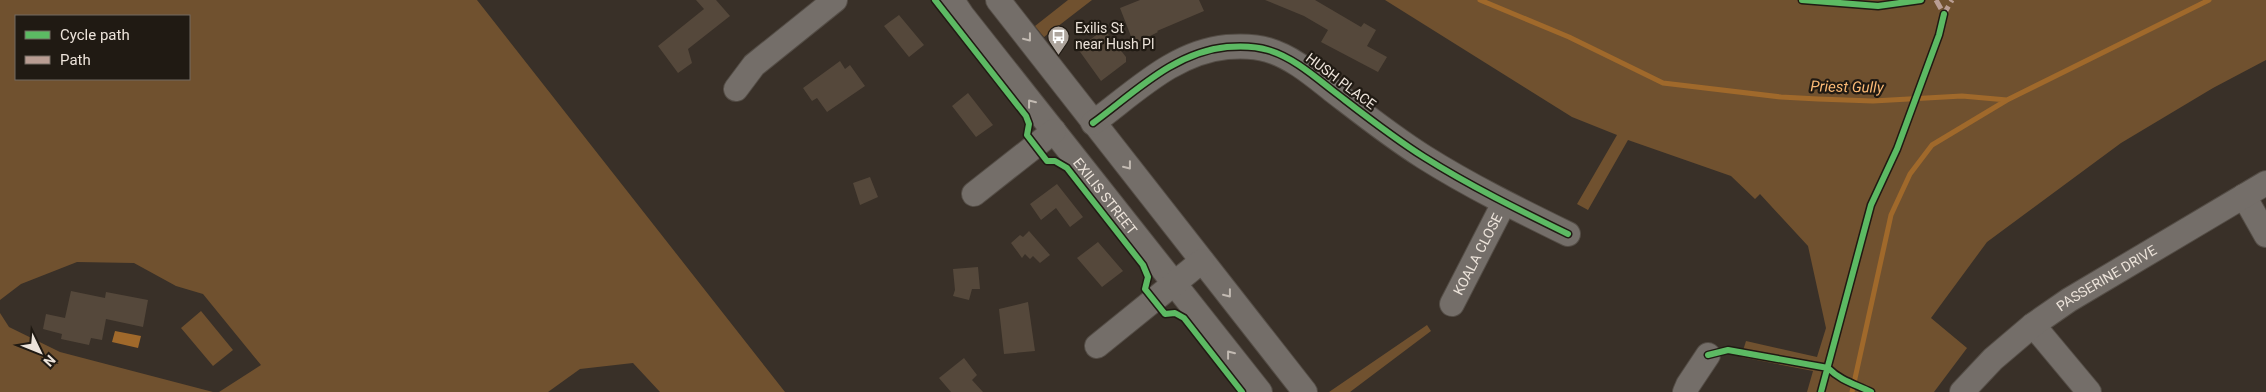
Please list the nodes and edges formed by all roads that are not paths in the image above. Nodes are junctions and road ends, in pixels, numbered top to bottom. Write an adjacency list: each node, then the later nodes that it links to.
1 (835, 0): 4 (street)
2 (952, 0): 6 (street, EXILIS STREET, one-way to 2)
3 (998, 0): 5 (street, one-way to 5)
4 (736, 89)
5 (1093, 123): 10 (street, HUSH PLACE); 13 (street, one-way to 13)
6 (1054, 131): 8 (street); 14 (street, EXILIS STREET)
7 (2266, 183): 9 (street, PASSERINE DRIVE)
8 (974, 194)
9 (2244, 196): 12 (street); 16 (street, PASSERINE DRIVE)
10 (1504, 204): 11 (street, HUSH PLACE); 15 (street, KOALA CLOSE)
11 (1568, 234)
12 (2266, 235)
13 (1202, 262): 14 (street); 20 (street, one-way to 20)
14 (1174, 284): 17 (street); 19 (street, EXILIS STREET, one-way to 14)
15 (1452, 304)
16 (2033, 325): 22 (street, PASSERINE DRIVE); 23 (street)
17 (1097, 346)
18 (1708, 355): 21 (street)
19 (1260, 392)
20 (1305, 392)
21 (1685, 392)
22 (1962, 392)
23 (2089, 392)

